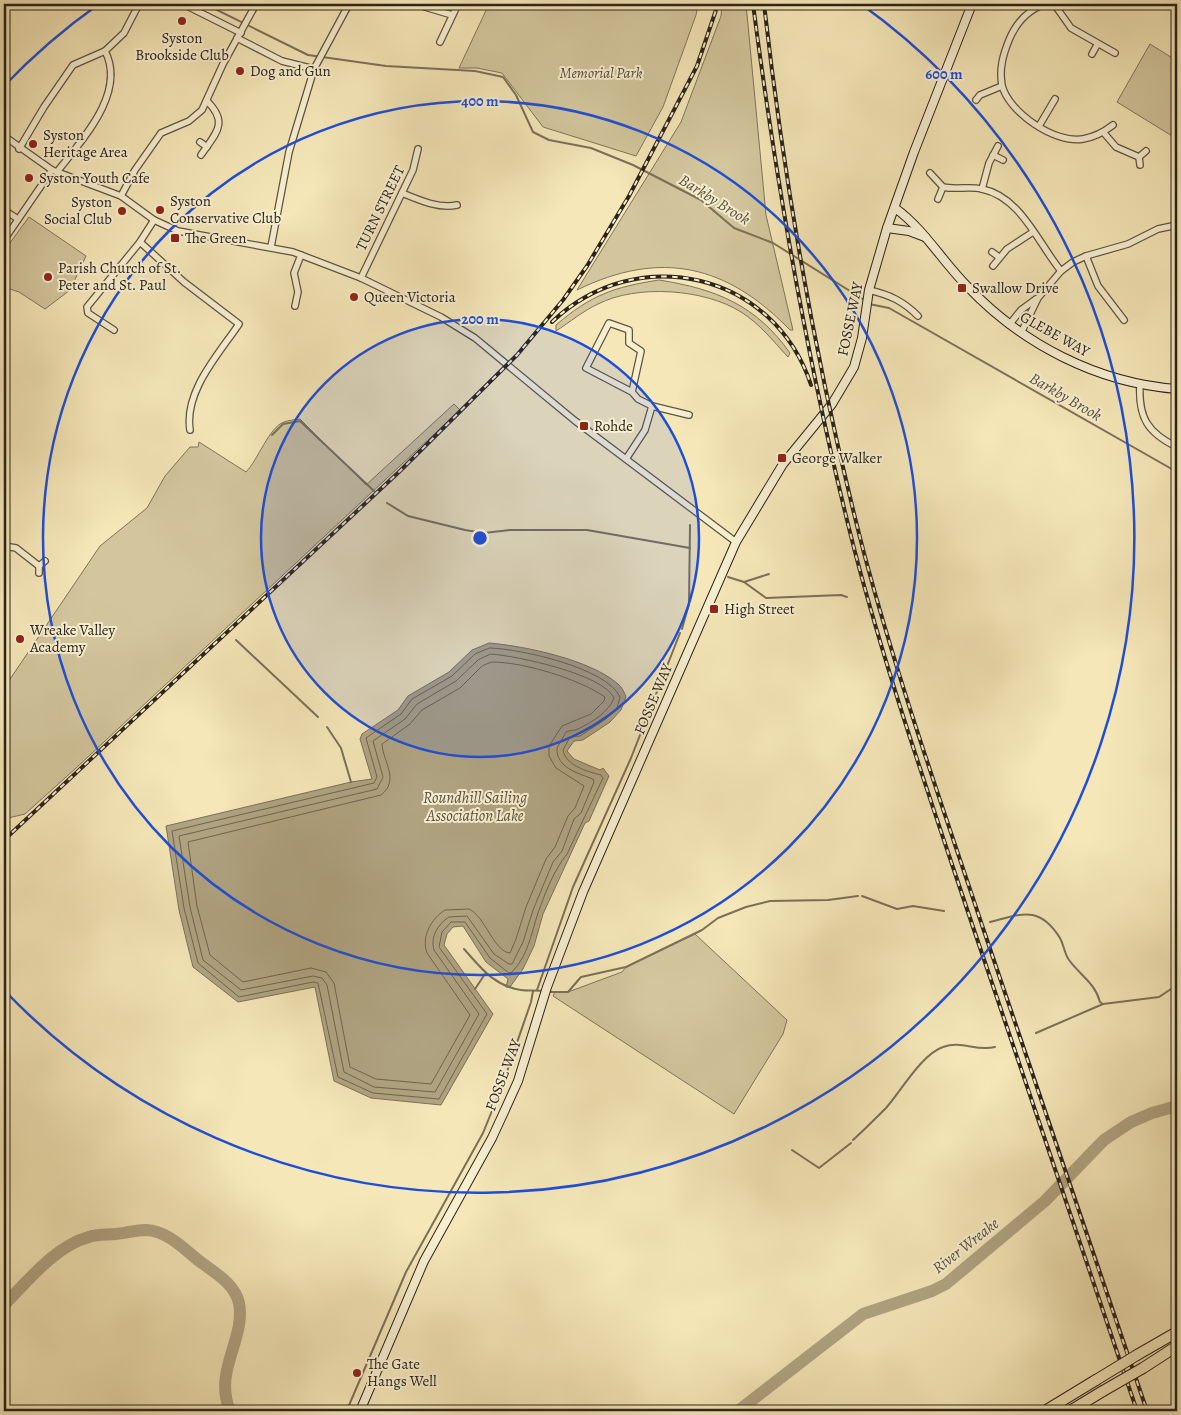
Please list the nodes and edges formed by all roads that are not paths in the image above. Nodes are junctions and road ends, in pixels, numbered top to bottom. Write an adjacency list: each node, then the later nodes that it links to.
1 (139, 4): 14 (street)
2 (183, 4): 11 (street)
3 (256, 4): 11 (street)
4 (348, 4): 17 (street)
5 (414, 4): 10 (street)
6 (458, 4): 10 (street)
7 (972, 4): 47 (street, FOSSE WAY)
8 (1045, 4): 18 (street)
9 (1054, 4): 13 (street)
10 (452, 15): 12 (street)
11 (240, 33): 17 (street); 19 (street)
12 (440, 42)
13 (1097, 45): 15 (street); 16 (street)
14 (105, 52): 31 (street); 39 (street)
15 (1114, 53)
16 (1092, 54)
17 (314, 69): 57 (street)
18 (1002, 86): 20 (street); 23 (street)
19 (207, 100): 24 (street); 44 (street)
20 (976, 100)
21 (1054, 100): 23 (street)
22 (1113, 125): 25 (street)
23 (1039, 126): 25 (street)
24 (216, 133): 27 (street); 30 (street)
25 (1104, 133): 36 (street)
26 (4, 136): 31 (street)
27 (222, 137)
28 (200, 142): 30 (street)
29 (998, 146): 35 (street)
30 (207, 147): 34 (street)
31 (19, 149): 39 (street)
32 (418, 149): 43 (street, TURN STREET)
33 (1146, 151): 36 (street)
34 (201, 155)
35 (993, 155): 37 (street); 42 (street)
36 (1139, 157): 38 (street)
37 (1003, 160)
38 (1140, 164)
39 (54, 171): 44 (street); 49 (street)
40 (930, 172): 41 (street)
41 (943, 187): 42 (street); 45 (street)
42 (982, 189): 53 (street)
43 (402, 193): 46 (street); 64 (street, TURN STREET)
44 (121, 196): 50 (street)
45 (938, 199)
46 (457, 204)
47 (895, 208): 52 (street, FOSSE WAY); 54 (street, GLEBE WAY)
48 (4, 210): 49 (street)
49 (18, 220): 55 (street)
50 (154, 220): 56 (street); 57 (street)
51 (1177, 225): 60 (street)
52 (887, 228): 54 (street); 65 (street, FOSSE WAY)
53 (1033, 232): 61 (street); 63 (street)
54 (924, 237): 70 (street, GLEBE WAY)
55 (4, 240)
56 (140, 242): 71 (street); 78 (street)
57 (271, 247): 59 (street)
58 (992, 252): 61 (street)
59 (300, 255): 64 (street); 67 (street)
60 (1086, 256): 63 (street); 69 (street)
61 (999, 257): 62 (street)
62 (993, 266)
63 (1061, 271): 66 (street)
64 (361, 278): 80 (street)
65 (869, 293): 68 (street); 81 (street, FOSSE WAY)
66 (1038, 298): 70 (street); 72 (street)
67 (296, 306)
68 (918, 316)
69 (1124, 320)
70 (1009, 324): 72 (street, GLEBE WAY)
71 (114, 330)
72 (1021, 333): 73 (street, GLEBE WAY)
73 (1140, 384): 74 (street, GLEBE WAY); 79 (street)
74 (1177, 389)
75 (632, 392): 75 (street); 76 (street)
76 (652, 406): 77 (street); 80 (street)
77 (689, 415)
78 (190, 430)
79 (1177, 447)
80 (626, 459): 81 (street)
81 (736, 542): 88 (street, FOSSE WAY)
82 (4, 546): 84 (street)
83 (45, 561): 84 (street)
84 (39, 566): 85 (street)
85 (39, 573)
86 (1177, 1332): 89 (highway, bridge)
87 (1177, 1346): 90 (highway, bridge)
88 (360, 1411)
89 (1045, 1411)
90 (1070, 1411)

